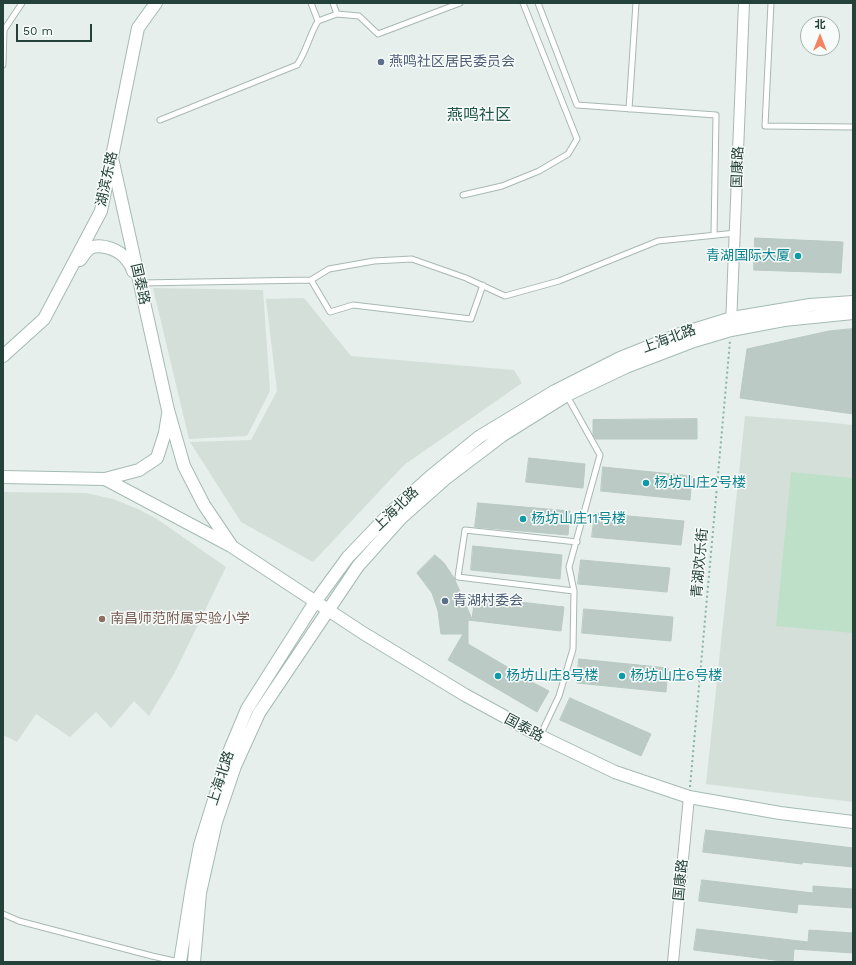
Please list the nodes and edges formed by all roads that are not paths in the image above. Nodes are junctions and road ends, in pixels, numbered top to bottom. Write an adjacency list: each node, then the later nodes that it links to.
1 (22, 3): 13 (lane)
2 (156, 3): 18 (main road, 湖滨东路)
3 (311, 3): 12 (lane)
4 (333, 3): 11 (lane)
5 (460, 3): 11 (lane)
6 (523, 3): 19 (lane)
7 (538, 3): 15 (lane)
8 (636, 3): 15 (lane)
9 (744, 3): 20 (street, 国康路)
10 (771, 3): 17 (lane)
11 (337, 14): 12 (lane)
12 (318, 21): 16 (lane)
13 (4, 30): 14 (lane)
14 (3, 65)
15 (629, 109): 21 (lane)
16 (160, 120)
17 (853, 127)
18 (112, 158): 22 (main road, 湖滨东路); 24 (main road, 国泰路)
19 (463, 195)
20 (736, 233): 21 (lane); 28 (street, 国康路)
21 (714, 235): 25 (lane)
22 (65, 279): 24 (main road); 30 (main road, 湖滨东路)
23 (311, 280): 24 (lane); 25 (lane); 25 (lane)
24 (140, 283): 32 (main road, 国泰路)
25 (483, 286)
26 (853, 302): 28 (main road, 上海北路)
27 (853, 313): 29 (main road, 上海北路)
28 (732, 318): 29 (street, 国康路); 38 (main road, 上海北路)
29 (731, 330): 31 (main road, 上海北路)
30 (3, 356)
31 (567, 395): 35 (lane); 39 (main road, 上海北路)
32 (168, 410): 34 (main road, 国泰路); 36 (main road, 国泰路)
33 (3, 477): 34 (main road, 国泰路)
34 (105, 479): 36 (main road, 国泰路)
35 (577, 542): 37 (lane); 37 (lane)
36 (231, 546): 38 (main road, 国泰路)
37 (574, 591): 40 (lane)
38 (315, 602): 39 (main road, 国泰路); 44 (main road, 上海北路)
39 (328, 610): 40 (main road, 国泰路); 45 (main road, 上海北路)
40 (540, 736): 41 (main road, 国泰路)
41 (689, 797): 42 (main road, 国泰路); 46 (street, 国康路)
42 (853, 822)
43 (3, 914): 44 (lane)
44 (180, 962)
45 (194, 962)
46 (673, 962)

